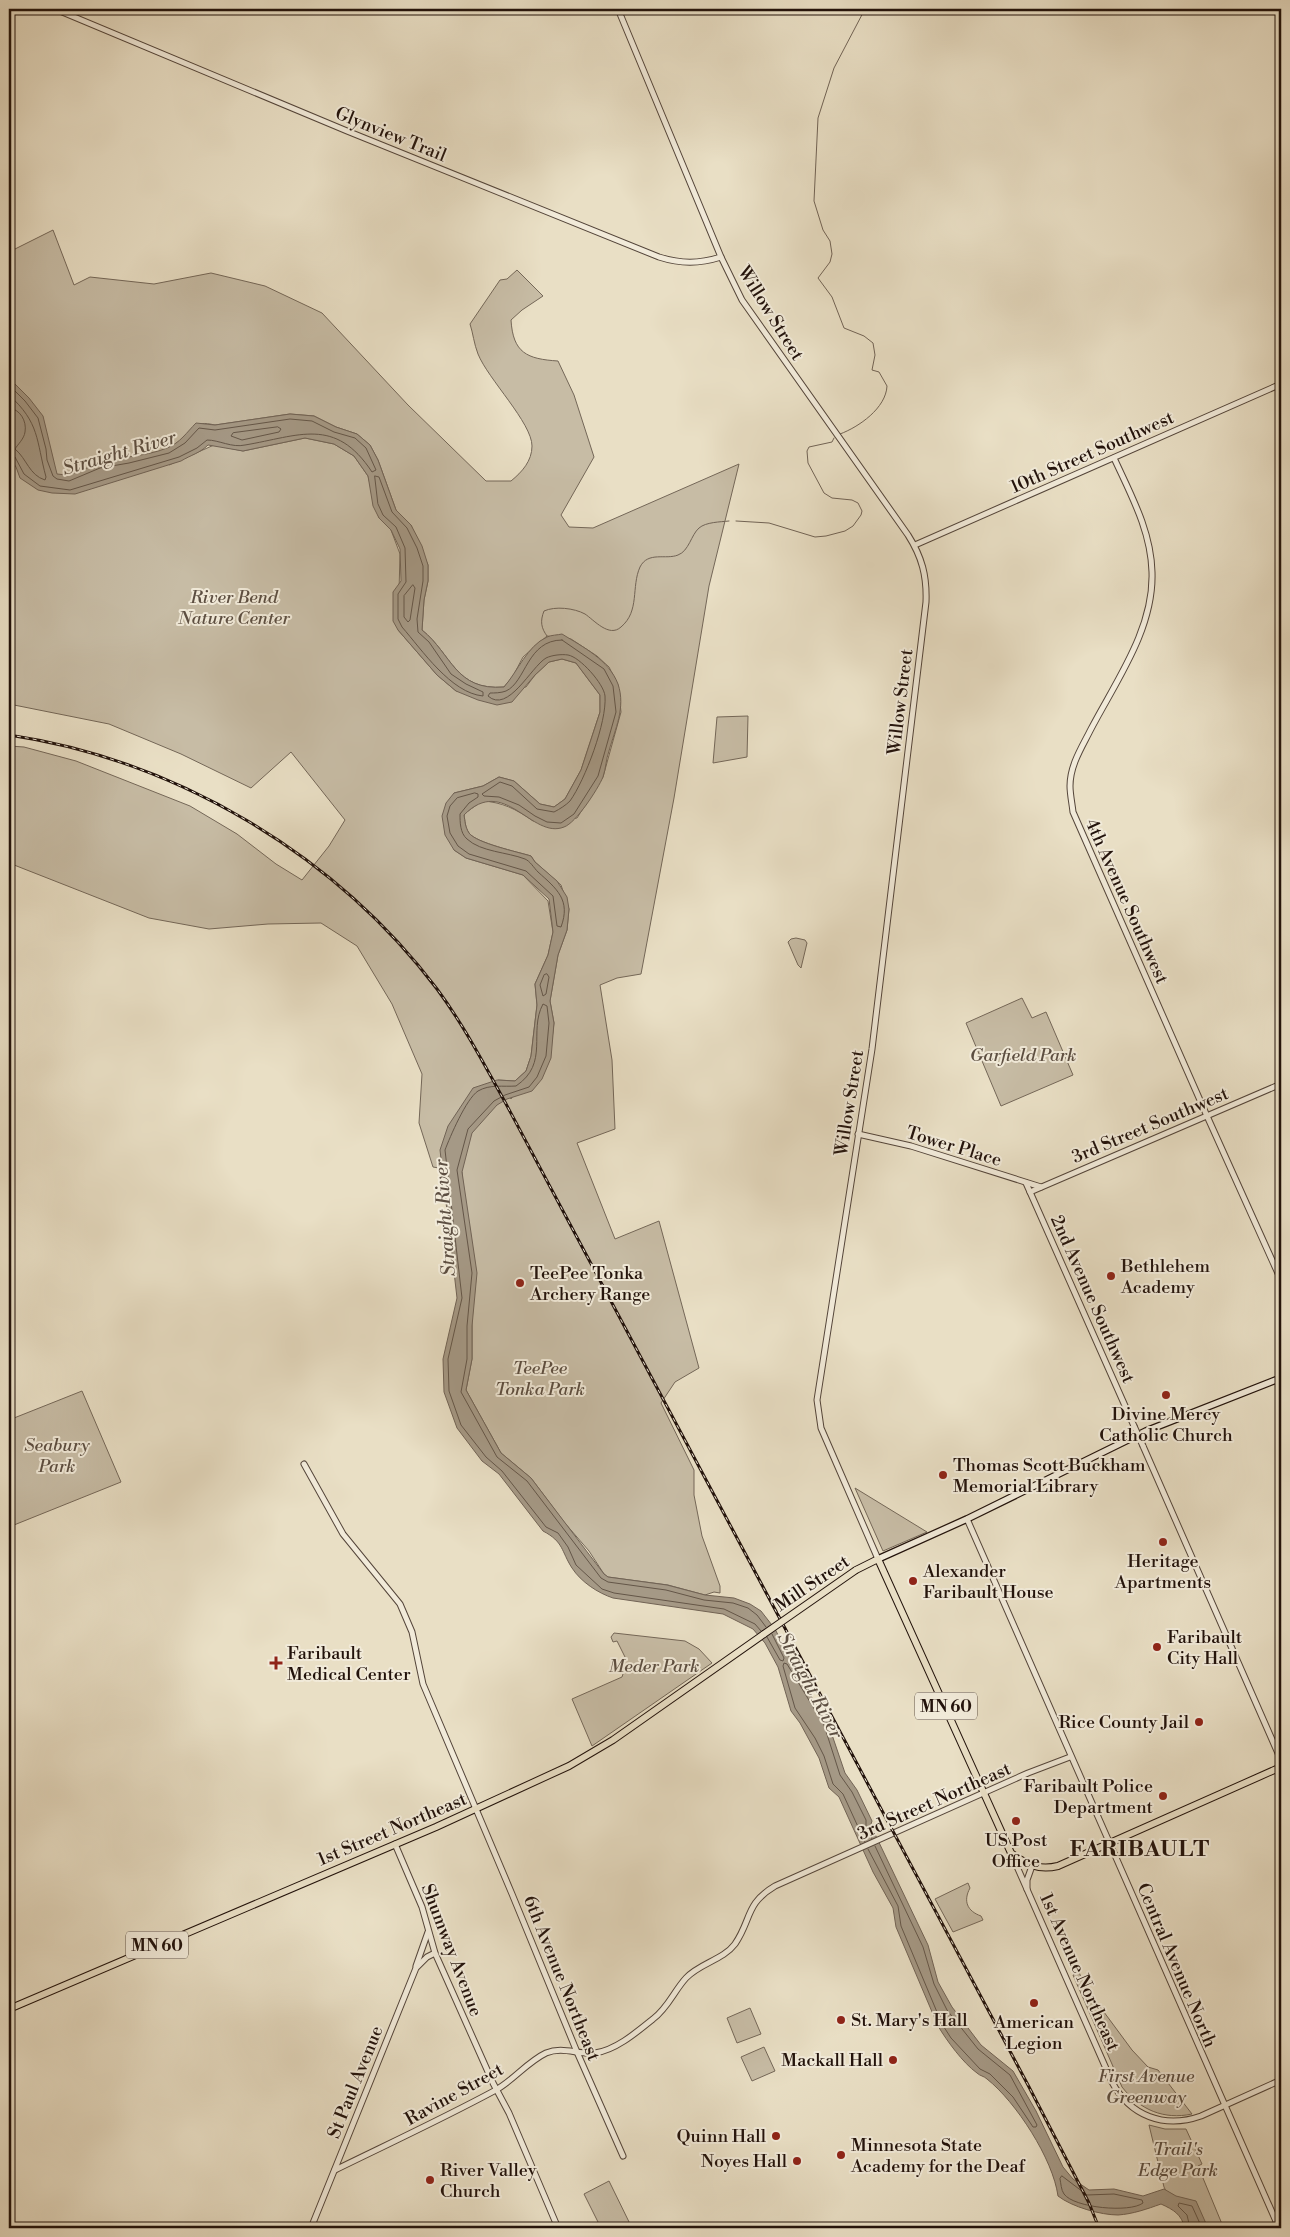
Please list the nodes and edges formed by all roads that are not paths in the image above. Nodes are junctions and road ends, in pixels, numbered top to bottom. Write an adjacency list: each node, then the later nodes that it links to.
1 (54, 9): 5 (street, Glynview Trail)
2 (618, 9): 5 (street, Willow Street)
3 (1280, 9): 4 (street)
4 (1281, 13)
5 (721, 256): 8 (street, Willow Street)
6 (1281, 384): 7 (street, 10th Street Southwest)
7 (1114, 458): 8 (street, 10th Street Southwest); 10 (street, 4th Avenue Southwest)
8 (915, 546): 11 (street, Willow Street)
9 (1281, 1084): 10 (street, 3rd Street Southwest)
10 (1207, 1116): 13 (street, 3rd Street Southwest); 15 (street, 4th Avenue Southwest)
11 (858, 1134): 12 (street, Tower Place); 18 (street, Willow Street)
12 (1026, 1183): 13 (street, Tower Place); 14 (street, 2nd Avenue Southwest)
13 (1041, 1187): 14 (street, 3rd Street Southwest)
14 (1030, 1192): 23 (street, 2nd Avenue Southwest, bridge)
15 (1281, 1280)
16 (1281, 1378): 19 (main road)
17 (304, 1464): 26 (street, 6th Avenue Northeast)
18 (841, 1470): 20 (street, 1st Avenue Northeast)
19 (967, 1519): 20 (main road); 22 (street, Central Avenue North)
20 (878, 1559): 21 (main road, Mill Street / MN 60, bridge); 25 (main road, 1st Avenue Northeast / MN 60)
21 (764, 1634): 26 (main road, 1st Street Northeast / MN 60)
22 (1070, 1757): 25 (street, 3rd Street Northeast); 28 (street, Central Avenue North)
23 (1281, 1760)
24 (1281, 1767): 28 (main road)
25 (985, 1793): 29 (main road, 1st Avenue Northeast / MN 60); 31 (street, 3rd Street Northeast)
26 (476, 1809): 27 (main road, 1st Street Northeast / MN 60); 37 (street, 6th Avenue Northeast)
27 (395, 1844): 33 (street, Shumway Avenue); 36 (main road, 1st Street Northeast / MN 60)
28 (1109, 1844): 30 (main road); 40 (street, Central Avenue North)
29 (1011, 1852): 30 (main road); 32 (street, 1st Avenue Northeast)
30 (1032, 1866): 32 (street, 1st Avenue Northeast)
31 (809, 1871): 37 (street, Ravine Street)
32 (1027, 1892): 40 (street, 1st Avenue Northeast)
33 (428, 1932): 34 (street, Shumway Avenue); 35 (street)
34 (434, 1953): 35 (street, St Paul Avenue); 39 (street, Shumway Avenue)
35 (416, 1968): 42 (street, St Paul Avenue)
36 (9, 2009)
37 (577, 2052): 39 (street, Ravine Street); 41 (street, 6th Avenue Northeast)
38 (1281, 2080): 40 (street, 1st Avenue Northeast)
39 (496, 2090): 42 (street, Ravine Street); 44 (street, Shumway Avenue)
40 (1224, 2106): 45 (street, Central Avenue North)
41 (623, 2156)
42 (335, 2170): 43 (street, St Paul Avenue)
43 (311, 2228)
44 (558, 2228)
45 (1278, 2228)

